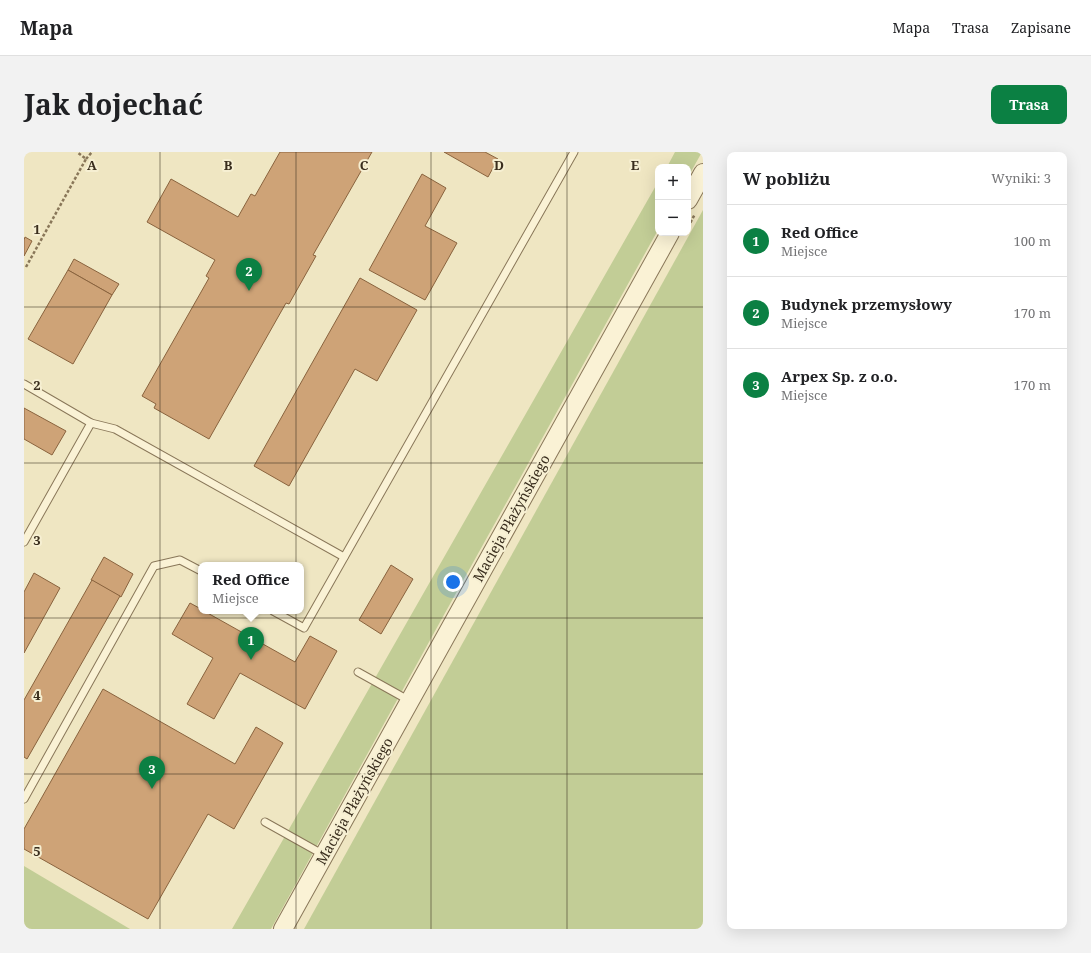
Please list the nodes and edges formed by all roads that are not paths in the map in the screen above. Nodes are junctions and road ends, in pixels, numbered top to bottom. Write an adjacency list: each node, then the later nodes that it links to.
1 (574, 152): 8 (lane)
2 (703, 173): 3 (street)
3 (691, 195)
4 (668, 236): 12 (street, Macieja Płażyńskiego)
5 (24, 384): 6 (lane)
6 (91, 423): 7 (lane); 8 (lane)
7 (24, 542)
8 (344, 557): 10 (lane)
9 (198, 570): 13 (lane)
10 (278, 614)
11 (358, 672): 12 (lane)
12 (410, 701): 15 (street, Macieja Płażyńskiego)
13 (24, 799)
14 (264, 822): 15 (lane)
15 (324, 855): 16 (street, Macieja Płażyńskiego)
16 (283, 929)

